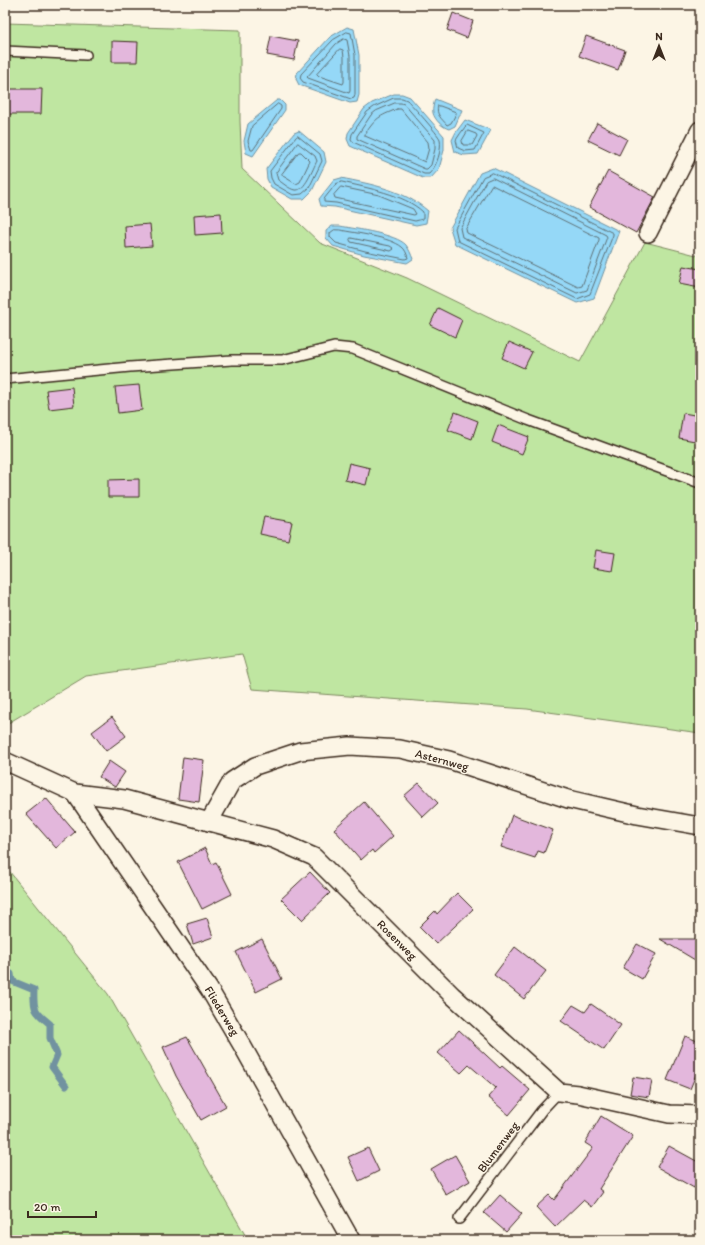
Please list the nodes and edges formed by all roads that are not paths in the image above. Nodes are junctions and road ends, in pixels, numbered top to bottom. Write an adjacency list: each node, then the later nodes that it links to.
1 (5, 51): 2 (lane)
2 (86, 55)
3 (700, 130): 4 (street)
4 (648, 233)
5 (5, 379): 6 (lane)
6 (700, 484)
7 (5, 761): 8 (street)
8 (75, 793): 9 (street, Rosenweg); 14 (street, Fliederweg)
9 (209, 822): 10 (street, Asternweg); 11 (street, Rosenweg)
10 (700, 826)
11 (560, 1092): 12 (street); 13 (lane, Blumenweg)
12 (700, 1115)
13 (459, 1219)
14 (351, 1240)

